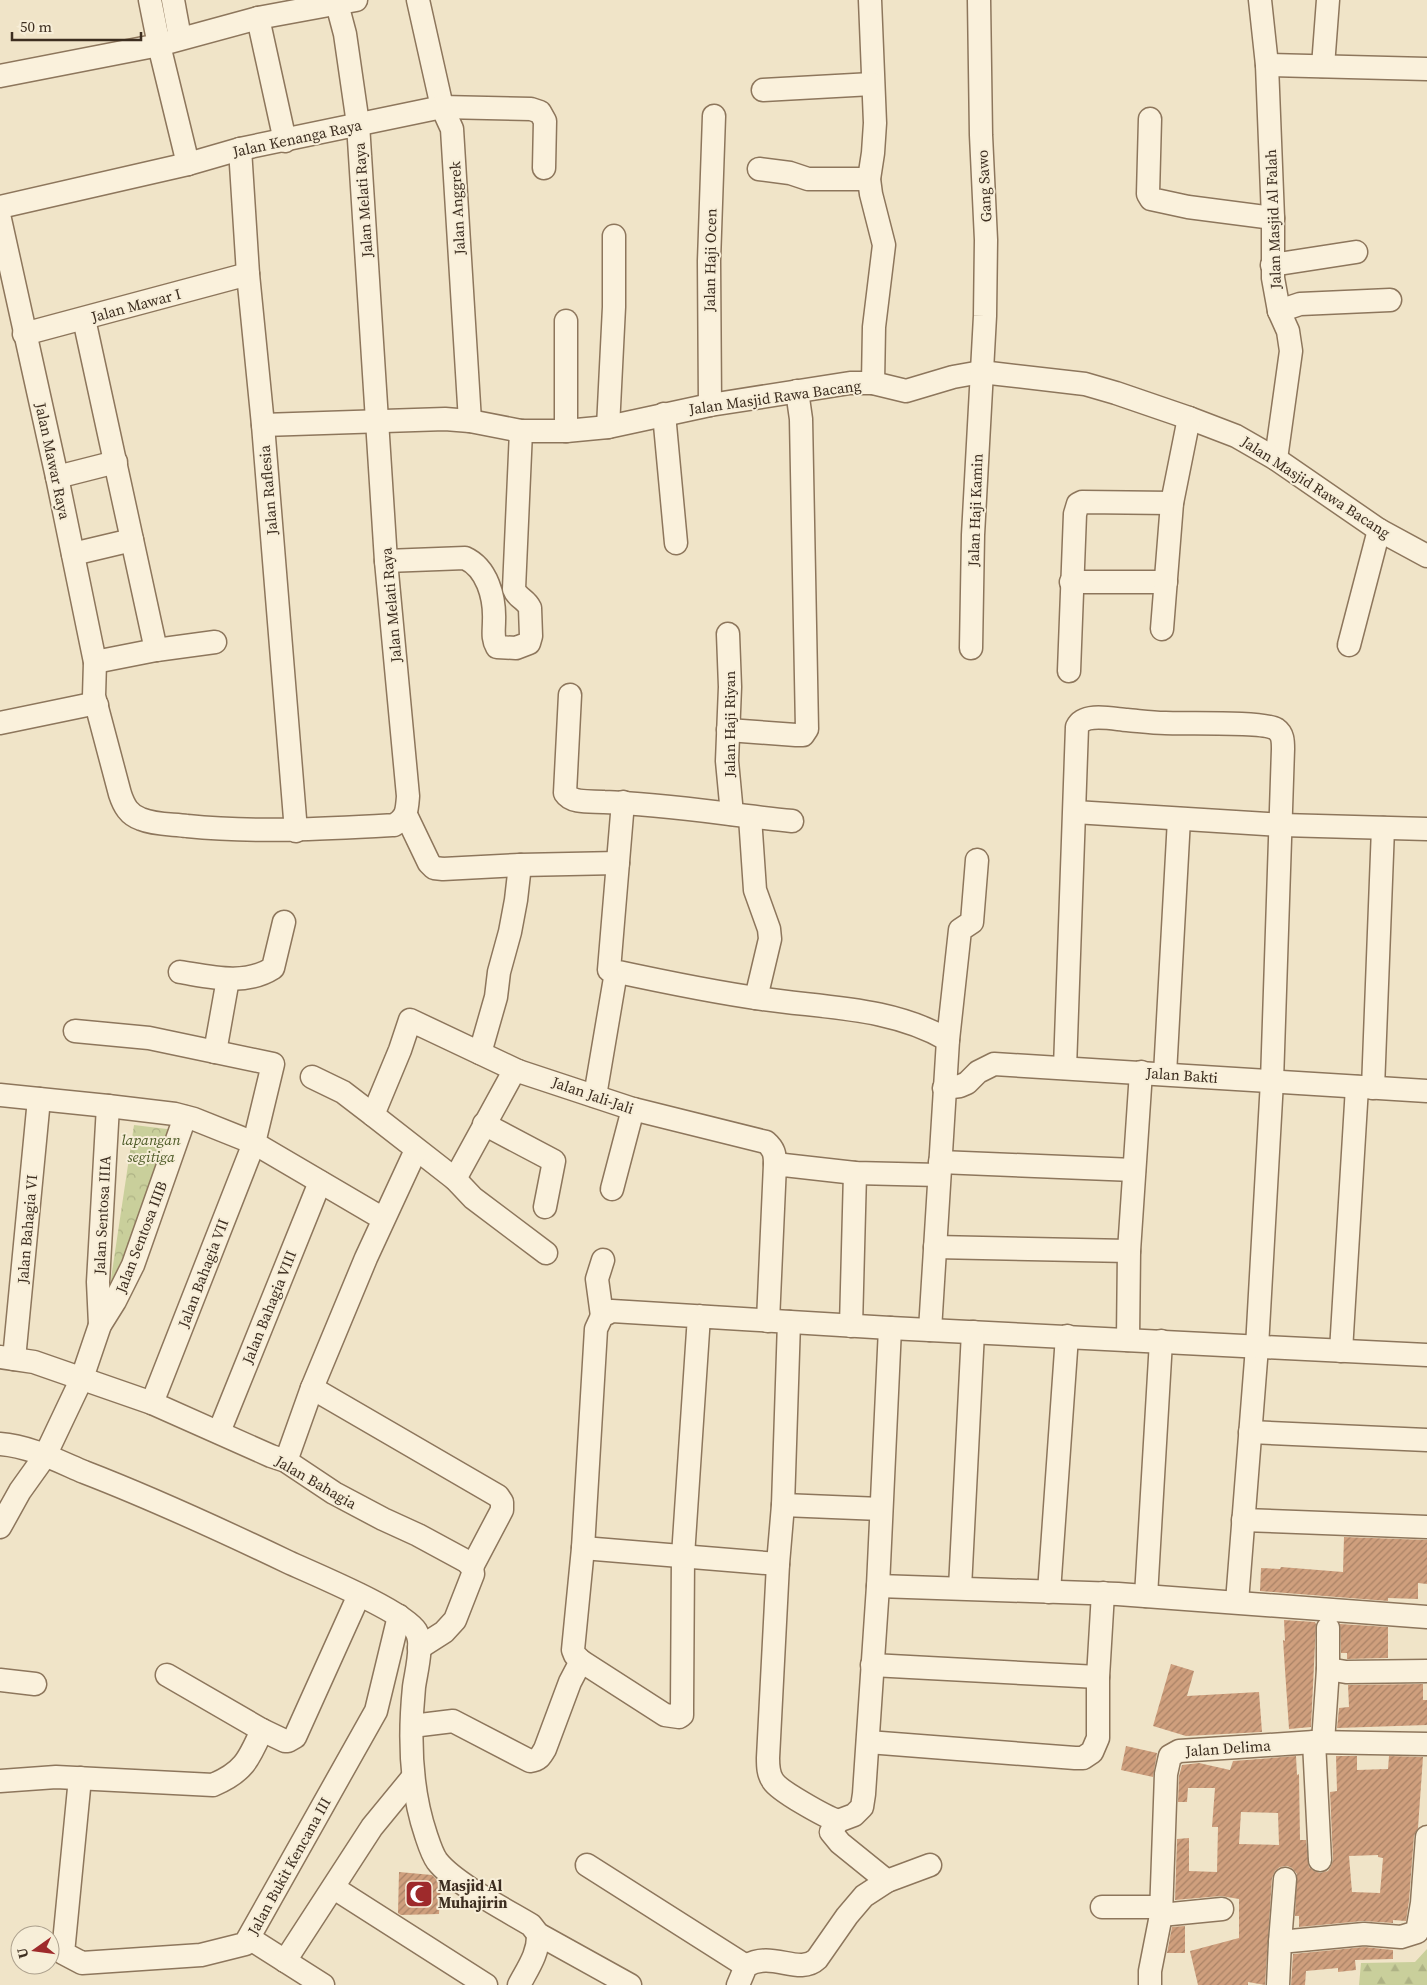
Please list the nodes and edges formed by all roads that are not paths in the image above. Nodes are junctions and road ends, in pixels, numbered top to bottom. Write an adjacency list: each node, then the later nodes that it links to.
1 (150, 0): 11 (street)
2 (173, 0): 10 (street)
3 (418, 0): 18 (street, Jalan Anggrek)
4 (870, 0): 16 (street)
5 (979, 0): 40 (street, Gang Sawo)
6 (1260, 0): 12 (street, Jalan Masjid Al Falah)
7 (1328, 0): 13 (street)
8 (344, 1): 9 (street); 21 (street, Jalan Melati Raya)
9 (258, 18): 10 (street); 22 (street)
10 (180, 38): 11 (street)
11 (159, 45): 15 (street); 24 (street)
12 (1267, 65): 13 (street); 29 (street, Jalan Masjid Al Falah)
13 (1324, 66): 14 (street)
14 (1427, 69)
15 (0, 76)
16 (872, 84): 17 (street); 27 (street)
17 (763, 90)
18 (442, 107): 21 (street, Jalan Kenanga Raya); 25 (street, Jalan Kenanga Raya); 47 (street, Jalan Anggrek)
19 (714, 116): 43 (street, Jalan Haji Ocen)
20 (1150, 119): 29 (street)
21 (358, 124): 22 (street, Jalan Kenanga Raya); 46 (street, Jalan Melati Raya)
22 (284, 141): 23 (street, Jalan Kenanga Raya)
23 (240, 150): 24 (street, Jalan Kenanga Raya); 34 (street, Jalan Raflesia)
24 (188, 164): 28 (street, Jalan Kenanga Raya)
25 (544, 168)
26 (760, 169): 27 (street)
27 (869, 179): 41 (street)
28 (0, 207)
29 (1273, 218): 33 (street, Jalan Masjid Al Falah)
30 (0, 219): 39 (street, Jalan Mawar Raya)
31 (614, 236): 49 (street)
32 (1356, 252): 33 (street)
33 (1272, 265): 36 (street, Jalan Masjid Al Falah)
34 (248, 274): 37 (street, Jalan Mawar I); 48 (street, Jalan Raflesia)
35 (1390, 300): 36 (street)
36 (1279, 312): 52 (street, Jalan Masjid Al Falah)
37 (84, 319): 39 (street, Jalan Mawar I); 53 (street)
38 (566, 321): 51 (street)
39 (24, 334): 54 (street, Jalan Mawar Raya)
40 (981, 372): 41 (street, Jalan Masjid Rawa Bacang); 45 (street, Jalan Masjid Rawa Bacang); 68 (street, Jalan Haji Kamin)
41 (873, 383): 42 (street, Jalan Masjid Rawa Bacang)
42 (797, 392): 43 (street, Jalan Masjid Rawa Bacang); 75 (street)
43 (710, 404): 44 (street, Jalan Masjid Rawa Bacang)
44 (664, 414): 49 (street, Jalan Masjid Rawa Bacang); 58 (street)
45 (1189, 418): 52 (street, Jalan Masjid Rawa Bacang); 55 (street)
46 (378, 420): 47 (street, Jalan Masjid Rawa Bacang); 48 (street, Jalan Masjid Rawa Bacang); 61 (street, Jalan Melati Raya)
47 (470, 420): 50 (street, Jalan Masjid Rawa Bacang)
48 (263, 425): 85 (street, Jalan Raflesia)
49 (608, 427): 51 (street, Jalan Masjid Rawa Bacang)
50 (521, 431): 51 (street, Jalan Masjid Rawa Bacang); 61 (street)
51 (566, 432)
52 (1276, 459): 56 (street, Jalan Masjid Rawa Bacang)
53 (116, 462): 54 (street); 57 (street)
54 (57, 477): 59 (street, Jalan Mawar Raya)
55 (1172, 503): 62 (street); 63 (street)
56 (1379, 530): 60 (street, Jalan Masjid Rawa Bacang); 67 (street)
57 (132, 540): 59 (street); 69 (street)
58 (676, 543)
59 (73, 554): 70 (street, Jalan Mawar Raya)
60 (1427, 556)
61 (386, 561): 78 (street, Jalan Melati Raya)
62 (1071, 582): 63 (street); 71 (street)
63 (1166, 582): 64 (street)
64 (1162, 629)
65 (728, 634): 75 (street, Jalan Haji Riyan)
66 (215, 642): 69 (street)
67 (1348, 645)
68 (971, 648)
69 (156, 650): 70 (street)
70 (95, 662): 73 (street, Jalan Mawar Raya)
71 (1069, 671)
72 (570, 696): 76 (street)
73 (97, 705): 74 (street); 85 (street)
74 (0, 723)
75 (728, 730): 79 (street, Jalan Haji Riyan)
76 (623, 802): 79 (street); 87 (street)
77 (1076, 812): 80 (street); 82 (street); 98 (street)
78 (406, 815): 85 (street); 88 (street)
79 (741, 815): 81 (street); 93 (street, Jalan Haji Riyan)
80 (1179, 819): 82 (street); 101 (street)
81 (792, 820)
82 (1282, 825): 83 (street); 103 (street)
83 (1383, 828): 84 (street); 104 (street)
84 (1427, 829)
85 (296, 831)
86 (977, 860): 95 (street)
87 (618, 862): 88 (street); 91 (street)
88 (520, 865): 97 (street)
89 (284, 922): 92 (street)
90 (180, 972): 92 (street)
91 (616, 972): 93 (street); 108 (street)
92 (228, 979): 96 (street)
93 (756, 998): 95 (street)
94 (75, 1032): 96 (street)
95 (948, 1040): 105 (street)
96 (215, 1052): 115 (street, Jalan Bahagia VII)
97 (480, 1053): 99 (street, Jalan Jali-Jali); 112 (street, Jalan Jali-Jali)
98 (1066, 1068): 100 (street, Jalan Bakti); 105 (street, Jalan Bakti)
99 (518, 1071): 108 (street, Jalan Jali-Jali); 114 (street)
100 (1141, 1072): 101 (street, Jalan Bakti); 119 (street)
101 (1165, 1074): 103 (street, Jalan Bakti)
102 (312, 1077): 112 (street)
103 (1272, 1081): 104 (street, Jalan Bakti); 141 (street)
104 (1365, 1087): 106 (street, Jalan Bakti); 142 (street)
105 (944, 1088): 118 (street)
106 (1427, 1091)
107 (0, 1095): 109 (street)
108 (594, 1096): 111 (street, Jalan Jali-Jali)
109 (39, 1099): 110 (street); 144 (street, Jalan Bahagia VI)
110 (108, 1106): 113 (street); 133 (street, Jalan Sentosa IIIA)
111 (633, 1109): 117 (street, Jalan Jali-Jali); 123 (street)
112 (373, 1115): 116 (street)
113 (185, 1117): 115 (street); 133 (street, Jalan Sentosa IIIB)
114 (484, 1124): 121 (street); 124 (street)
115 (254, 1143): 122 (street); 147 (street, Jalan Bahagia VII)
116 (416, 1150): 121 (street); 146 (street)
117 (775, 1164): 120 (street); 132 (street)
118 (939, 1168): 119 (street); 120 (street); 126 (street)
119 (1134, 1170): 127 (street)
120 (856, 1173): 134 (street)
121 (455, 1179): 128 (street)
122 (320, 1182): 125 (street); 148 (street, Jalan Bahagia VIII)
123 (612, 1189)
124 (545, 1207)
125 (374, 1214)
126 (935, 1247): 127 (street); 136 (street)
127 (1130, 1251): 139 (street)
128 (546, 1253)
129 (602, 1260): 130 (street)
130 (602, 1316): 131 (street); 159 (street)
131 (699, 1316): 132 (street); 160 (street)
132 (779, 1322): 134 (street); 154 (street)
133 (100, 1325): 145 (street)
134 (851, 1326): 135 (street)
135 (890, 1328): 136 (street); 155 (street)
136 (930, 1330): 137 (street)
137 (973, 1332): 138 (street); 164 (street)
138 (1067, 1336): 139 (street); 165 (street)
139 (1128, 1340): 140 (street)
140 (1161, 1342): 141 (street); 168 (street)
141 (1257, 1347): 142 (street); 149 (street)
142 (1342, 1351): 143 (street)
143 (1427, 1355)
144 (7, 1358): 145 (street, Jalan Bahagia)
145 (82, 1378): 147 (street, Jalan Bahagia); 152 (street)
146 (312, 1388): 153 (street); 162 (street)
147 (152, 1403): 148 (street, Jalan Bahagia)
148 (219, 1432): 153 (street, Jalan Bahagia)
149 (1250, 1432): 150 (street); 156 (street)
150 (1427, 1440)
151 (0, 1444): 152 (street)
152 (45, 1456): 157 (street); 167 (street)
153 (286, 1461): 162 (street, Jalan Bahagia)
154 (783, 1505): 155 (street); 161 (street)
155 (880, 1509): 163 (street)
156 (1243, 1520): 158 (street); 169 (street)
157 (0, 1527)
158 (1427, 1527)
159 (583, 1548): 160 (street); 174 (street)
160 (684, 1556): 161 (street); 174 (street)
161 (778, 1564): 190 (street)
162 (472, 1567): 173 (street)
163 (878, 1586): 164 (street); 175 (street)
164 (960, 1588): 165 (street)
165 (1049, 1592): 166 (street)
166 (1103, 1593): 168 (street); 179 (street)
167 (359, 1595): 170 (street); 183 (street)
168 (1146, 1596): 169 (street)
169 (1237, 1602): 171 (street)
170 (399, 1616): 173 (street); 202 (street, Jalan Bukit Kencana III)
171 (1427, 1617)
172 (1328, 1628): 176 (street)
173 (419, 1648): 182 (street)
174 (581, 1661): 182 (street)
175 (872, 1666): 179 (street); 184 (street)
176 (1328, 1669): 177 (street); 185 (street)
177 (1427, 1671)
178 (167, 1675): 183 (street)
179 (1098, 1677): 184 (street)
180 (0, 1680): 181 (street)
181 (35, 1684)
182 (412, 1726): 187 (street)
183 (262, 1730): 188 (street)
184 (868, 1742): 190 (street)
185 (1319, 1742): 186 (street, Jalan Delima); 192 (street); 200 (street, Jalan Delima)
186 (1427, 1744)
187 (413, 1777): 197 (street); 201 (street)
188 (80, 1778): 189 (street); 202 (street, Jalan Bukit Kencana III)
189 (0, 1781)
190 (838, 1821): 196 (street)
191 (1427, 1837): 203 (street)
192 (1320, 1860)
193 (587, 1865): 205 (street)
194 (930, 1865): 196 (street)
195 (1285, 1879): 203 (street)
196 (888, 1881): 205 (street)
197 (334, 1888): 204 (street); 207 (street)
198 (1102, 1907): 200 (street)
199 (1222, 1910): 200 (street)
200 (1161, 1911): 210 (street, Jalan Delima)
201 (538, 1934): 208 (street); 209 (street)
202 (248, 1938): 204 (street)
203 (1280, 1942): 211 (street)
204 (285, 1960): 206 (street)
205 (742, 1976)
206 (323, 1985)
207 (486, 1985)
208 (519, 1985)
209 (630, 1985)
210 (1150, 1985)
211 (1278, 1985)

